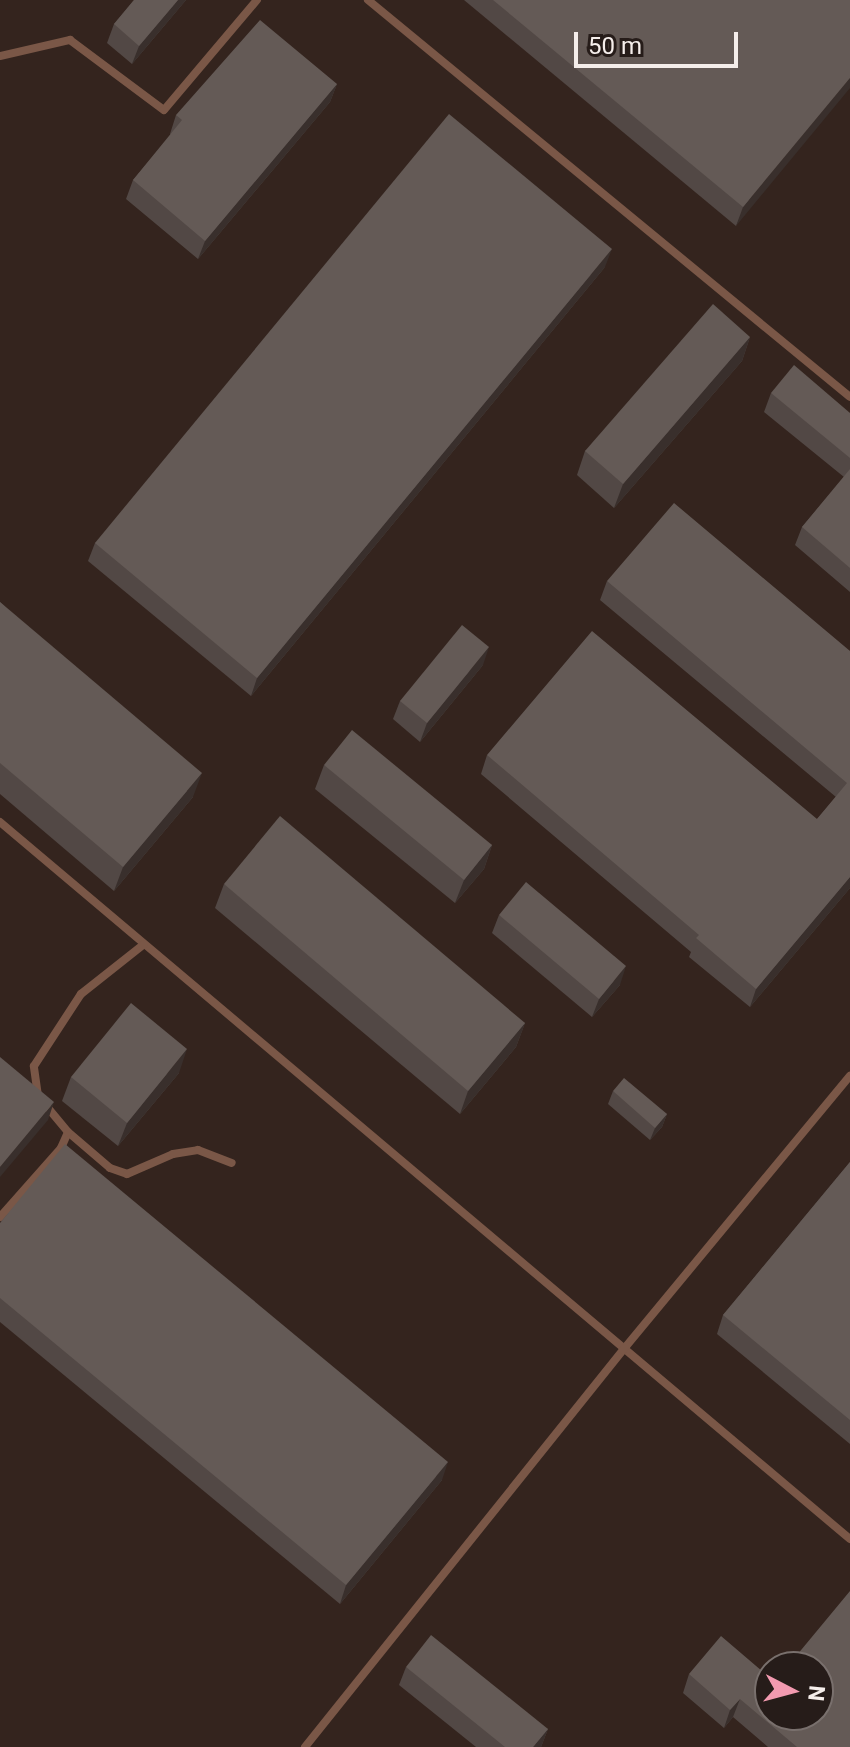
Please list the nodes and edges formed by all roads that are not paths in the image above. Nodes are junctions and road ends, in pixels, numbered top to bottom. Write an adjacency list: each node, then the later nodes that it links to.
1 (257, 0): 3 (lane)
2 (368, 0): 4 (lane)
3 (0, 56)
4 (850, 397)
5 (0, 822): 6 (lane)
6 (144, 944): 8 (lane); 11 (lane)
7 (850, 1076): 11 (lane)
8 (68, 1132): 9 (lane); 10 (lane)
9 (232, 1163)
10 (0, 1217)
11 (623, 1350): 12 (lane); 13 (lane)
12 (850, 1539)
13 (305, 1747)

